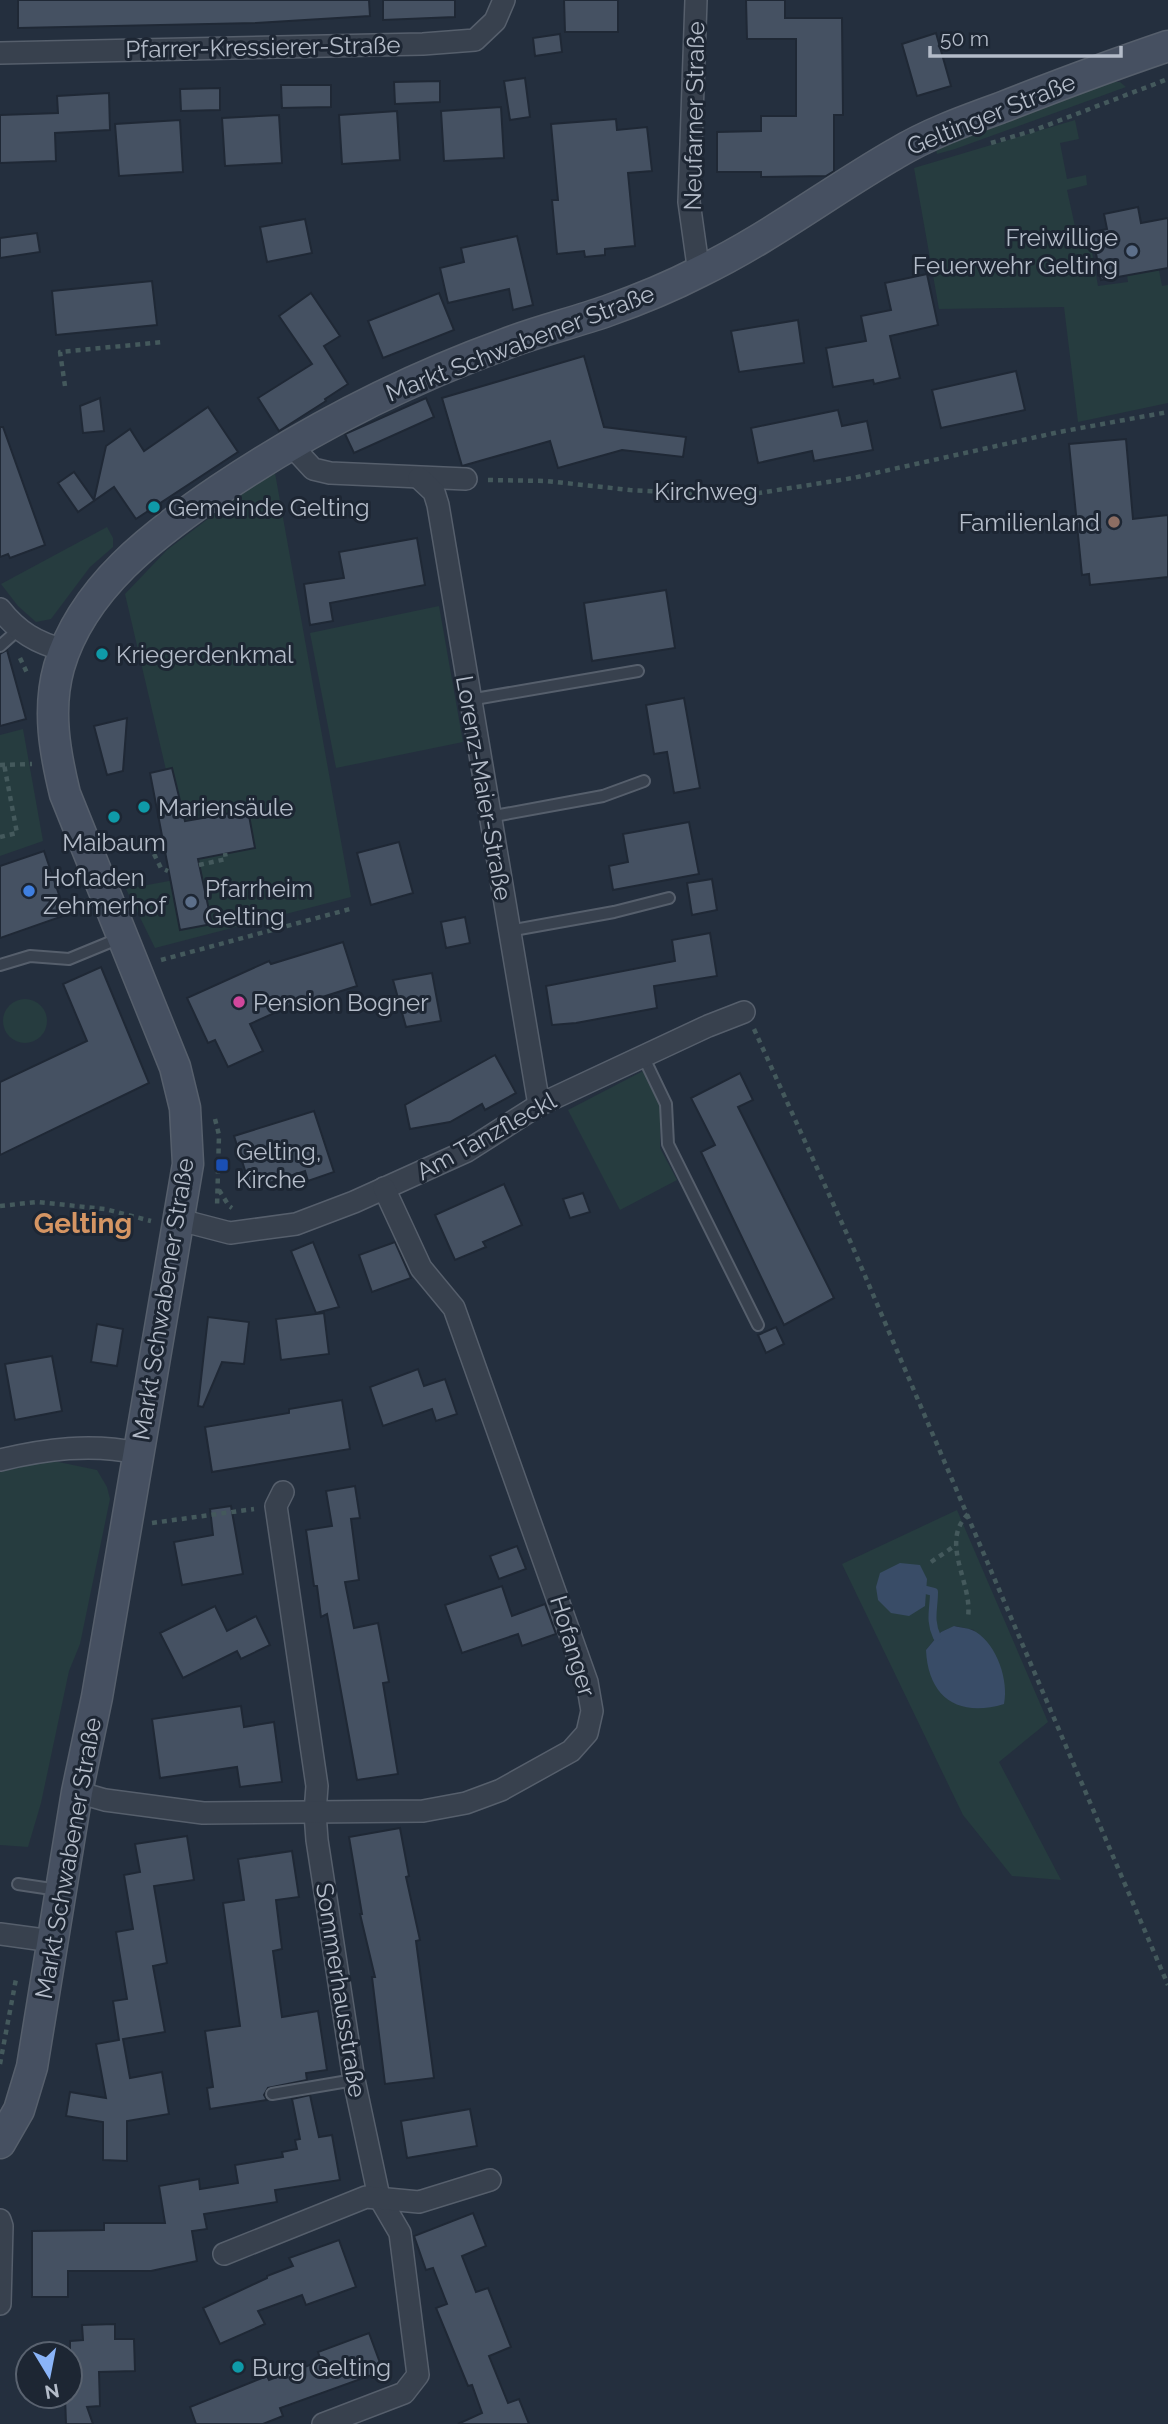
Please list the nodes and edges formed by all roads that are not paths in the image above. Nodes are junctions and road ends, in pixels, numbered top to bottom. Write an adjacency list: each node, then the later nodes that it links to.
1 (504, 0): 4 (street, Pfarrer-Kressierer-Straße)
2 (696, 0): 6 (street, Neufarner Straße)
3 (1168, 46): 5 (main road, Geltinger Straße)
4 (0, 52)
5 (788, 223): 6 (main road, Markt Schwabener Straße)
6 (699, 273): 7 (main road, Markt Schwabener Straße)
7 (290, 444): 8 (street); 13 (main road, Markt Schwabener Straße)
8 (419, 478): 9 (street); 15 (street, Lorenz-Maier-Straße)
9 (466, 479)
10 (0, 609): 11 (street)
11 (18, 630): 12 (lane); 13 (street)
12 (0, 646)
13 (64, 650): 20 (main road, Markt Schwabener Straße)
14 (638, 671): 15 (lane)
15 (469, 699): 17 (street, Lorenz-Maier-Straße)
16 (644, 782): 17 (lane)
17 (489, 817): 19 (street, Lorenz-Maier-Straße)
18 (669, 898): 19 (lane)
19 (509, 931): 24 (street, Lorenz-Maier-Straße)
20 (123, 937): 21 (lane); 26 (main road, Markt Schwabener Straße)
21 (0, 965)
22 (744, 1012): 23 (street, Am Tanzfleckl)
23 (643, 1056): 24 (street, Am Tanzfleckl); 27 (lane)
24 (538, 1105): 25 (street, Am Tanzfleckl)
25 (384, 1188): 26 (street, Am Tanzfleckl); 32 (street, Hofanger)
26 (180, 1220): 28 (main road, Markt Schwabener Straße)
27 (758, 1325)
28 (138, 1453): 29 (street); 31 (main road, Markt Schwabener Straße)
29 (0, 1460)
30 (279, 1499): 32 (street, Sommerhausstraße)
31 (77, 1792): 32 (street, Hofanger); 34 (main road, Markt Schwabener Straße)
32 (315, 1814): 37 (street, Sommerhausstraße)
33 (18, 1884): 34 (lane)
34 (60, 1891): 36 (main road, Markt Schwabener Straße)
35 (0, 1934): 36 (street)
36 (52, 1941): 39 (main road, Markt Schwabener Straße)
37 (354, 2080): 38 (lane); 41 (street, Sommerhausstraße)
38 (272, 2094)
39 (0, 2143)
40 (490, 2180): 41 (street)
41 (379, 2197): 43 (street); 45 (street, Sommerhausstraße)
42 (0, 2220): 44 (street)
43 (224, 2254)
44 (0, 2304)
45 (323, 2424)

